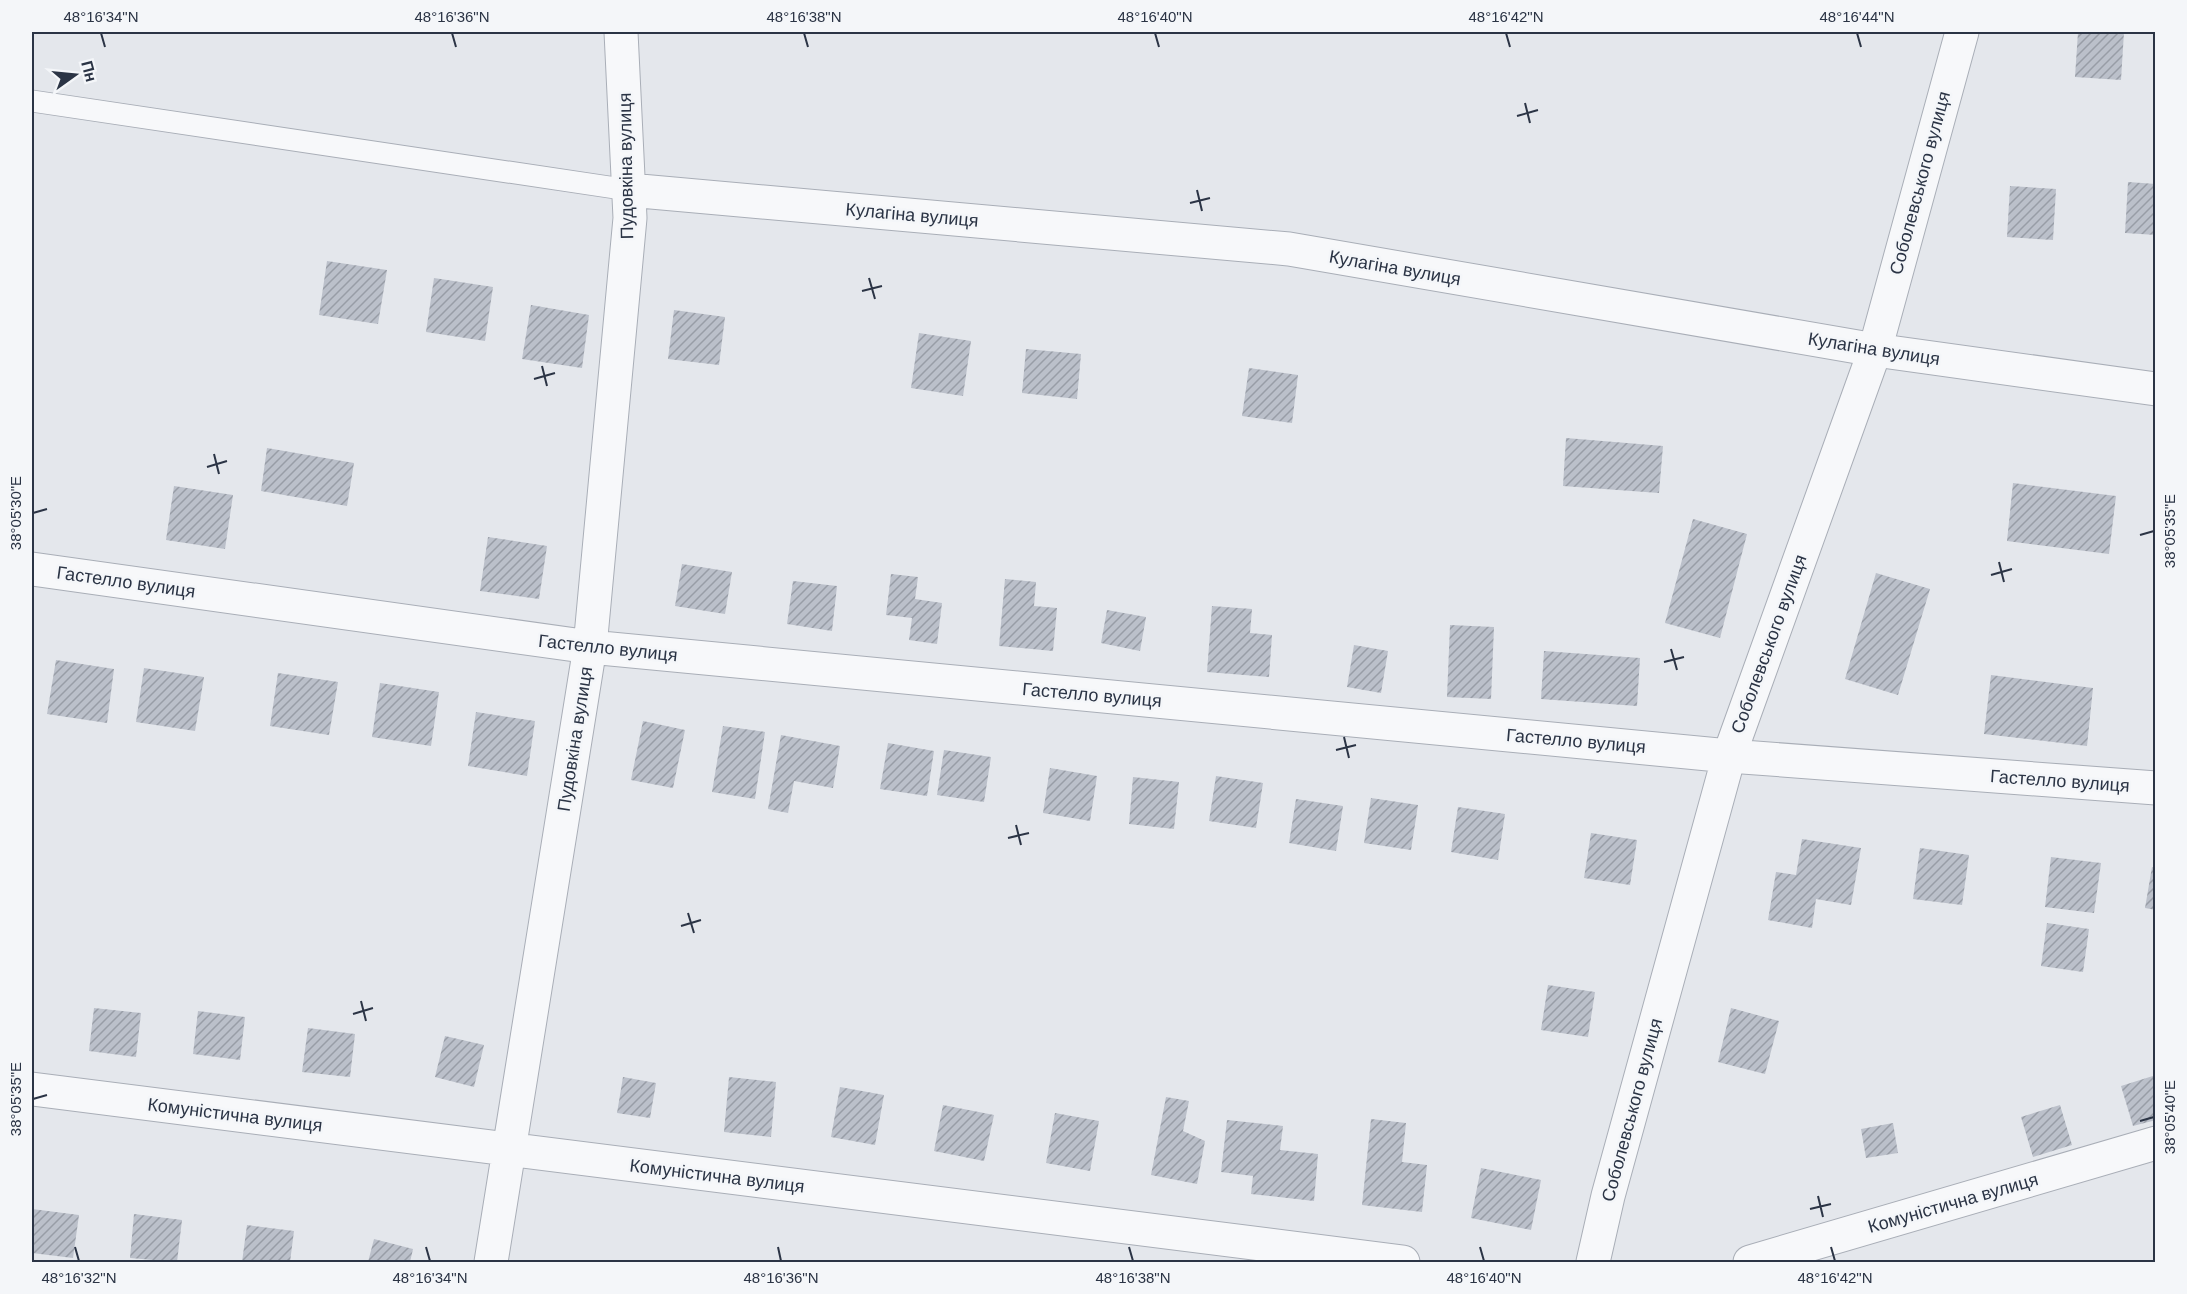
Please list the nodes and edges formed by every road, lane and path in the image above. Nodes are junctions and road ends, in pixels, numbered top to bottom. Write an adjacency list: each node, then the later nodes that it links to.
1 (621, 32): 4 (street, Пудовкіна вулиця)
2 (1962, 32): 5 (street, Соболевського вулиця)
3 (32, 101): 4 (lane)
4 (629, 190): 5 (street, Кулагіна вулиця); 8 (street, Пудовкіна вулиця)
5 (1875, 350): 6 (street, Кулагіна вулиця); 9 (street, Соболевського вулиця)
6 (2156, 389)
7 (32, 569): 8 (street, Гастелло вулиця)
8 (590, 647): 9 (street, Гастелло вулиця); 13 (street, Пудовкіна вулиця)
9 (1729, 756): 10 (street, Гастелло вулиця); 16 (street, Соболевського вулиця)
10 (2156, 788)
11 (32, 1089): 13 (street, Комуністична вулиця)
12 (2156, 1143): 17 (street, Комуністична вулиця)
13 (509, 1150): 14 (street, Пудовкіна вулиця); 15 (street, Комуністична вулиця)
14 (491, 1263)
15 (1403, 1263)
16 (1593, 1263)
17 (1750, 1263)

